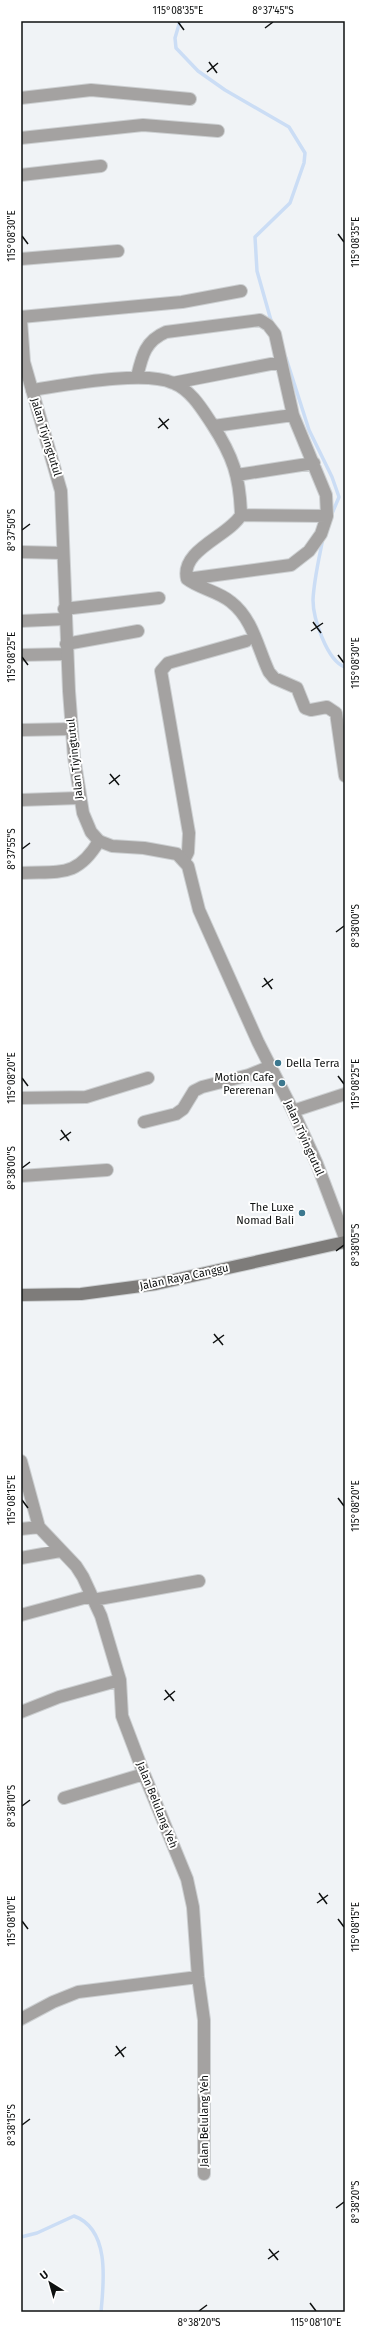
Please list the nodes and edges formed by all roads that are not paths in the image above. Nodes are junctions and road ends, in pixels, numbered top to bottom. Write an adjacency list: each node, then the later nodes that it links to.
1 (21, 98): 2 (street)
2 (190, 99)
3 (218, 131): 4 (street)
4 (21, 138)
5 (101, 166): 6 (street)
6 (21, 175)
7 (118, 251): 8 (street)
8 (21, 259)
9 (241, 291): 10 (street)
10 (21, 317)
11 (21, 327): 15 (street, Jalan Tiyingtutul)
12 (281, 362): 13 (street); 14 (street); 16 (street)
13 (137, 377): 14 (street); 15 (street)
14 (173, 383): 17 (street)
15 (32, 390): 23 (street, Jalan Tiyingtutul)
16 (293, 415): 17 (street); 18 (street)
17 (214, 426): 19 (street)
18 (314, 463): 19 (street); 21 (street)
19 (237, 475): 20 (street)
20 (241, 515): 21 (street); 24 (street)
21 (327, 516): 24 (street)
22 (21, 552): 23 (street)
23 (63, 553): 26 (street, Jalan Tiyingtutul)
24 (187, 579): 34 (street)
25 (159, 598): 26 (street)
26 (64, 614): 27 (street); 30 (street, Jalan Tiyingtutul)
27 (21, 621)
28 (138, 631): 30 (street)
29 (246, 641): 38 (street)
30 (66, 649): 31 (street); 32 (street, Jalan Tiyingtutul)
31 (21, 655)
32 (71, 729): 33 (street); 35 (street, Jalan Tiyingtutul)
33 (21, 730)
34 (345, 776)
35 (79, 798): 36 (street); 37 (street, Jalan Tiyingtutul)
36 (21, 800)
37 (99, 841): 38 (street); 39 (street)
38 (184, 860): 40 (street, Jalan Tiyingtutul)
39 (21, 874)
40 (271, 1066): 44 (street, Jalan Tiyingtutul); 45 (street)
41 (148, 1078): 43 (street)
42 (345, 1094): 44 (street)
43 (21, 1098)
44 (293, 1111): 48 (street, Jalan Tiyingtutul)
45 (144, 1122)
46 (107, 1170): 47 (street)
47 (21, 1176)
48 (345, 1238)
49 (345, 1242): 50 (main road, Jalan Raya Canggu)
50 (21, 1295)
51 (21, 1463): 52 (street, Jalan Belulang Yeh)
52 (26, 1500): 53 (street, Jalan Belulang Yeh)
53 (38, 1527): 54 (street); 55 (street, Jalan Belulang Yeh)
54 (21, 1530)
55 (60, 1550): 56 (street); 58 (street, Jalan Belulang Yeh)
56 (21, 1558)
57 (199, 1581): 58 (street)
58 (92, 1598): 59 (street); 60 (street, Jalan Belulang Yeh)
59 (21, 1615)
60 (120, 1680): 61 (street); 62 (street, Jalan Belulang Yeh)
61 (21, 1712)
62 (144, 1774): 63 (street); 64 (street, Jalan Belulang Yeh)
63 (64, 1798)
64 (198, 1977): 65 (street); 66 (street, Jalan Belulang Yeh)
65 (21, 2019)
66 (204, 2174)

